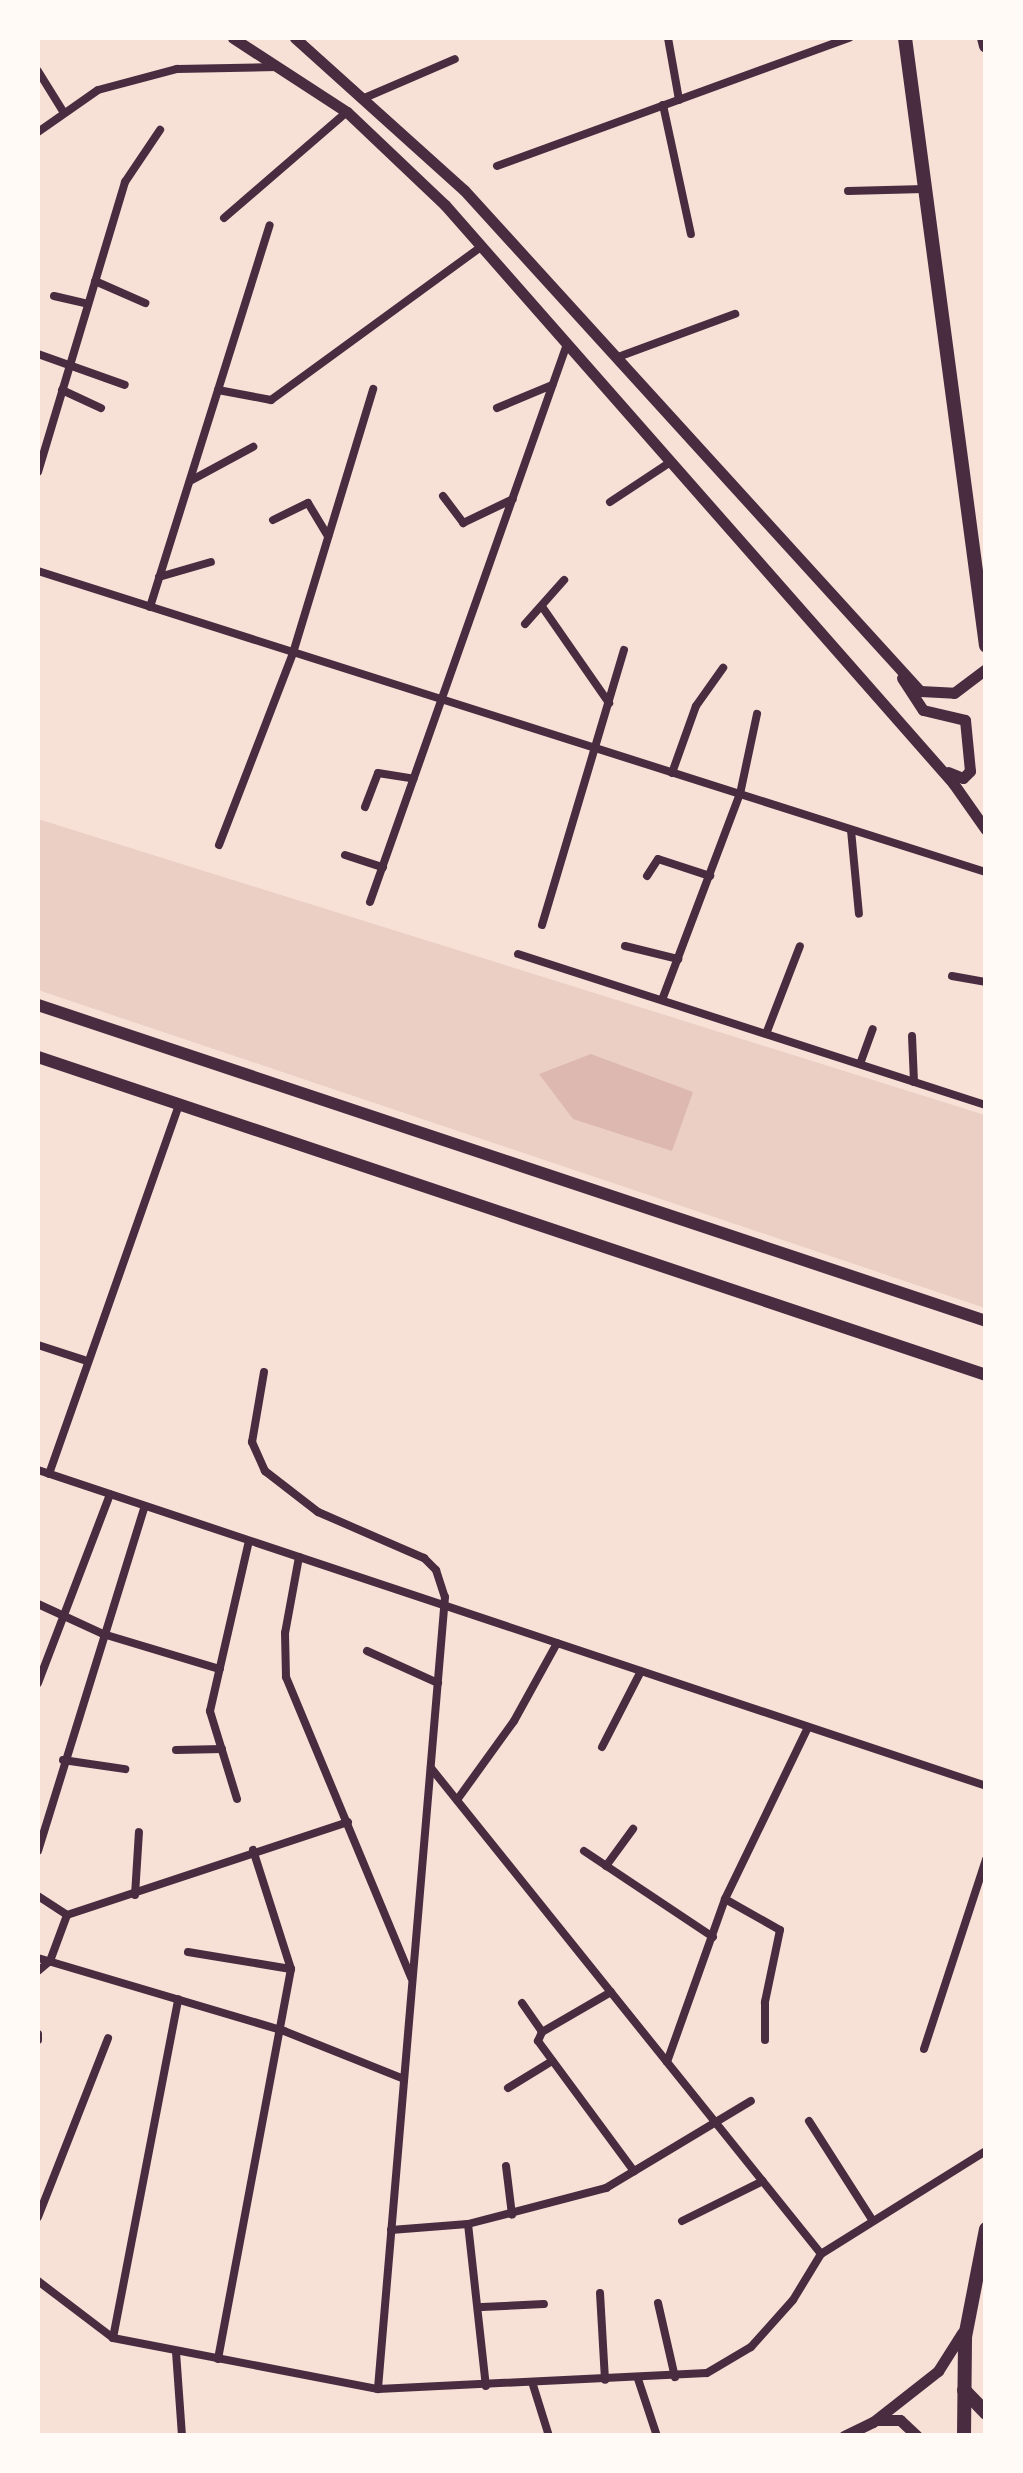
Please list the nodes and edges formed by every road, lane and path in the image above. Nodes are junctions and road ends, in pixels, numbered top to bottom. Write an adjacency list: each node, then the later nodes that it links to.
1 (232, 38): 10 (main road)
2 (295, 38): 8 (main road)
3 (668, 38): 13 (street)
4 (849, 38): 13 (street)
5 (905, 38): 20 (highway)
6 (984, 38): 7 (highway)
7 (986, 46)
8 (304, 52): 10 (main road); 12 (main road)
9 (454, 59): 12 (street)
10 (282, 67): 15 (main road); 16 (street)
11 (38, 72): 16 (street)
12 (362, 99): 33 (main road)
13 (679, 100): 14 (street)
14 (663, 105): 19 (street); 24 (street)
15 (347, 112): 22 (street); 25 (main road)
16 (64, 113): 18 (street)
17 (160, 130): 26 (street)
18 (38, 132)
19 (497, 166)
20 (925, 189): 21 (street); 60 (highway)
21 (848, 191)
22 (224, 218)
23 (270, 225): 39 (street)
24 (692, 234)
25 (482, 246): 31 (main road); 39 (street)
26 (95, 281): 28 (street); 29 (street)
27 (54, 296): 29 (street)
28 (145, 303)
29 (88, 304): 34 (street)
30 (734, 314): 33 (street)
31 (567, 344): 36 (street); 45 (main road)
32 (38, 354): 34 (street)
33 (618, 357): 63 (main road)
34 (70, 366): 35 (street); 38 (street)
35 (125, 385)
36 (552, 385): 41 (street); 49 (street)
37 (373, 389): 52 (street)
38 (62, 390): 40 (street); 43 (street)
39 (218, 390): 47 (street)
40 (100, 408)
41 (497, 408)
42 (38, 434): 43 (street)
43 (48, 438): 46 (street)
44 (253, 447): 47 (street)
45 (670, 463): 50 (street); 70 (main road)
46 (38, 472)
47 (190, 480): 55 (street)
48 (443, 496): 49 (street)
49 (513, 499): 66 (street)
50 (610, 502)
51 (274, 520): 52 (street)
52 (328, 536): 62 (street)
53 (211, 562): 55 (street)
54 (38, 571): 57 (street)
55 (159, 578): 57 (street)
56 (564, 580): 58 (street)
57 (150, 607): 62 (street)
58 (543, 608): 59 (street); 67 (street)
59 (525, 624)
60 (986, 646)
61 (624, 650): 67 (street)
62 (293, 652): 66 (street); 77 (street)
63 (892, 660): 65 (main road); 70 (main road)
64 (722, 668): 71 (street)
65 (986, 668)
66 (444, 700): 69 (street); 72 (street)
67 (609, 702): 69 (street)
68 (758, 714): 73 (street)
69 (596, 748): 71 (street); 85 (street)
70 (936, 764): 76 (main road)
71 (672, 773): 73 (street)
72 (414, 779): 74 (street); 79 (street)
73 (740, 794): 75 (street); 82 (street)
74 (365, 807)
75 (852, 830): 80 (street); 84 (street)
76 (986, 830)
77 (219, 845)
78 (345, 855): 79 (street)
79 (383, 867): 83 (street)
80 (986, 872)
81 (648, 876): 82 (street)
82 (710, 876): 89 (street)
83 (370, 902)
84 (858, 914)
85 (542, 925)
86 (624, 946): 89 (street)
87 (800, 946): 95 (street)
88 (518, 954): 92 (street)
89 (678, 959): 92 (street)
90 (952, 976): 91 (street)
91 (986, 982)
92 (662, 1000): 95 (street)
93 (38, 1005): 102 (main road)
94 (873, 1029): 98 (street)
95 (766, 1034): 98 (street)
96 (912, 1036): 99 (street)
97 (38, 1057): 100 (main road)
98 (860, 1064): 99 (street)
99 (914, 1082): 101 (street)
100 (179, 1104): 104 (street); 106 (main road)
101 (986, 1105)
102 (986, 1321)
103 (38, 1345): 104 (street)
104 (84, 1360): 108 (street)
105 (264, 1372): 114 (street)
106 (986, 1375)
107 (38, 1470): 108 (street)
108 (49, 1474): 109 (street)
109 (110, 1494): 110 (street); 115 (street)
110 (145, 1506): 111 (street); 116 (street)
111 (249, 1541): 112 (street); 119 (street)
112 (300, 1558): 114 (street); 133 (street)
113 (38, 1604): 115 (street)
114 (446, 1606): 117 (street); 122 (street)
115 (60, 1611): 116 (street); 121 (street)
116 (103, 1634): 119 (street); 127 (street)
117 (557, 1643): 120 (street); 132 (street)
118 (367, 1651): 122 (street)
119 (220, 1669): 125 (street)
120 (641, 1671): 123 (street); 124 (street)
121 (38, 1682)
122 (438, 1683): 128 (street)
123 (808, 1726): 130 (street); 143 (street)
124 (602, 1747)
125 (222, 1749): 126 (street); 131 (street)
126 (176, 1750)
127 (63, 1760): 129 (street); 137 (street)
128 (431, 1768): 132 (street); 151 (street)
129 (125, 1770)
130 (986, 1786)
131 (237, 1799)
132 (457, 1800): 152 (street)
133 (348, 1822): 136 (street); 151 (street)
134 (633, 1829): 140 (street)
135 (139, 1832): 141 (street)
136 (253, 1850): 141 (street); 149 (street)
137 (38, 1851)
138 (584, 1851): 140 (street)
139 (986, 1859): 159 (street)
140 (606, 1866): 145 (street)
141 (135, 1895): 144 (street)
142 (38, 1896): 144 (street)
143 (725, 1898): 145 (street); 158 (street)
144 (67, 1915): 148 (street)
145 (713, 1937): 161 (street)
146 (188, 1952): 149 (street)
147 (38, 1958): 148 (street)
148 (50, 1962): 150 (street); 153 (street)
149 (291, 1969): 155 (street)
150 (38, 1971)
151 (412, 1982): 162 (street)
152 (611, 1992): 156 (street); 161 (street)
153 (178, 1999): 155 (street); 185 (street)
154 (522, 2003): 156 (street)
155 (284, 2031): 162 (street); 187 (street)
156 (542, 2032): 160 (street)
157 (108, 2038): 172 (street)
158 (765, 2040)
159 (924, 2050)
160 (552, 2061): 163 (street); 169 (street)
161 (667, 2062): 166 (street)
162 (404, 2078): 177 (street)
163 (508, 2088)
164 (751, 2101): 166 (street)
165 (809, 2121): 173 (street)
166 (716, 2122): 169 (street); 170 (street)
167 (986, 2151): 173 (street)
168 (506, 2166): 171 (street)
169 (634, 2171): 171 (street)
170 (763, 2181): 174 (street); 178 (street)
171 (512, 2215): 175 (street)
172 (38, 2217)
173 (870, 2218): 178 (street)
174 (682, 2221)
175 (468, 2224): 177 (street); 183 (street)
176 (986, 2229): 184 (highway)
177 (391, 2230): 194 (street)
178 (821, 2254): 188 (street)
179 (38, 2281): 185 (street)
180 (600, 2293): 190 (street)
181 (658, 2303): 188 (street)
182 (544, 2304): 183 (street)
183 (482, 2306): 193 (street)
184 (968, 2315): 192 (highway); 196 (main road)
185 (114, 2338): 186 (street)
186 (176, 2352): 187 (street); 197 (street)
187 (218, 2359): 194 (street)
188 (675, 2377): 189 (street)
189 (638, 2378): 190 (street); 199 (street)
190 (605, 2380): 191 (street)
191 (533, 2385): 193 (street); 198 (street)
192 (962, 2385): 195 (highway); 202 (highway)
193 (486, 2386): 194 (street)
194 (378, 2388)
195 (986, 2413)
196 (872, 2422): 200 (main road); 201 (main road)
197 (182, 2436)
198 (548, 2436)
199 (657, 2436)
200 (844, 2436)
201 (917, 2436)
202 (964, 2436)

